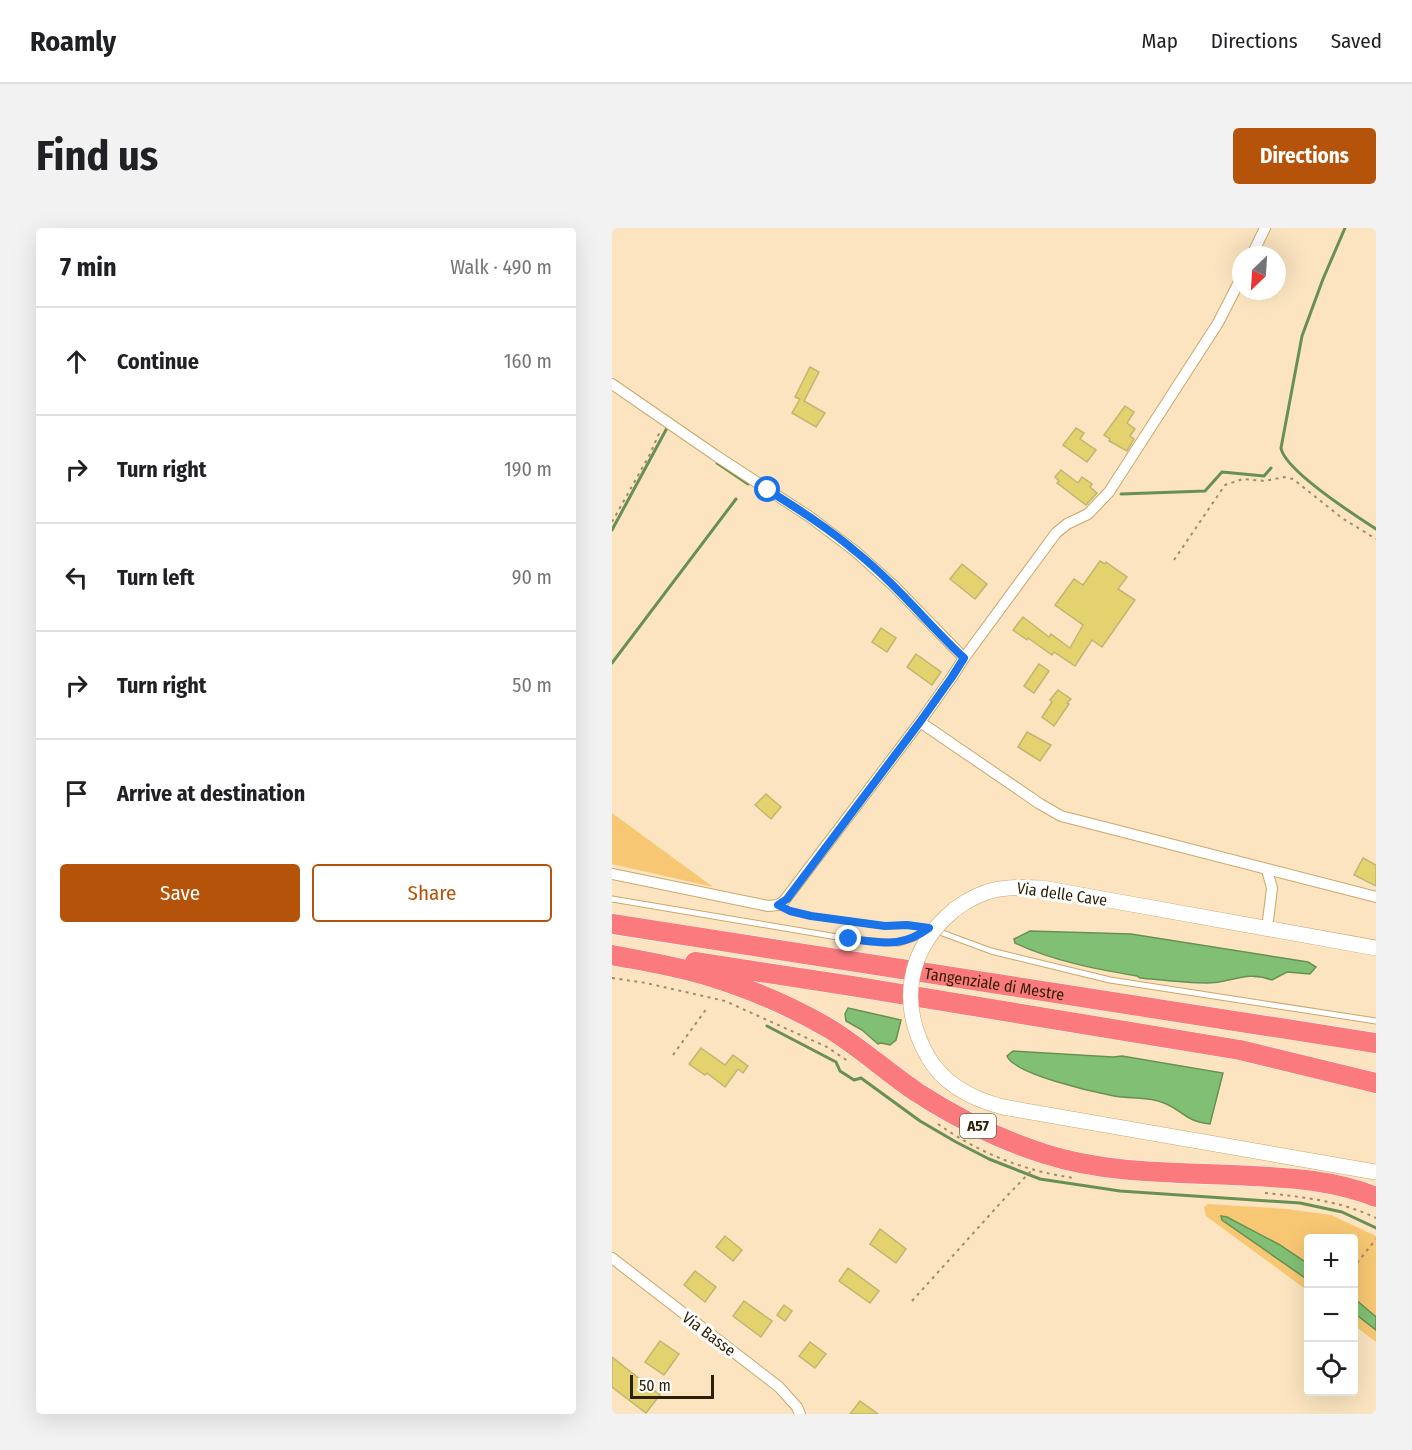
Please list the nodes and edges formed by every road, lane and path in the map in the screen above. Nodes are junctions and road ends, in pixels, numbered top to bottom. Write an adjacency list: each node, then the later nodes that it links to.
1 (1265, 228): 2 (street)
2 (1256, 246)
3 (1232, 295): 9 (street)
4 (612, 384): 5 (street)
5 (664, 420): 6 (path); 9 (street)
6 (612, 522)
7 (1376, 539): 8 (path)
8 (1174, 560)
9 (964, 658): 10 (street)
10 (920, 722): 11 (street); 15 (street)
11 (1267, 870): 13 (street); 18 (street)
12 (612, 874): 15 (street)
13 (1376, 897)
14 (612, 899): 17 (lane)
15 (778, 905): 17 (lane)
16 (612, 924): 24 (highway, Tangenziale di Mestre)
17 (929, 928): 23 (lane)
18 (1267, 929): 19 (main road, Via delle Cave); 28 (main road, Via delle Cave, bridge)
19 (1376, 948)
20 (612, 950): 26 (highway)
21 (612, 955): 29 (highway, A57)
22 (707, 1008): 25 (path)
23 (1376, 1021)
24 (1376, 1043)
25 (673, 1055)
26 (1376, 1083)
27 (1032, 1172): 33 (path)
28 (1376, 1172)
29 (1376, 1197)
30 (1376, 1239): 32 (path)
31 (612, 1258): 34 (street, Via Basse)
32 (1358, 1262)
33 (912, 1301)
34 (800, 1414)

